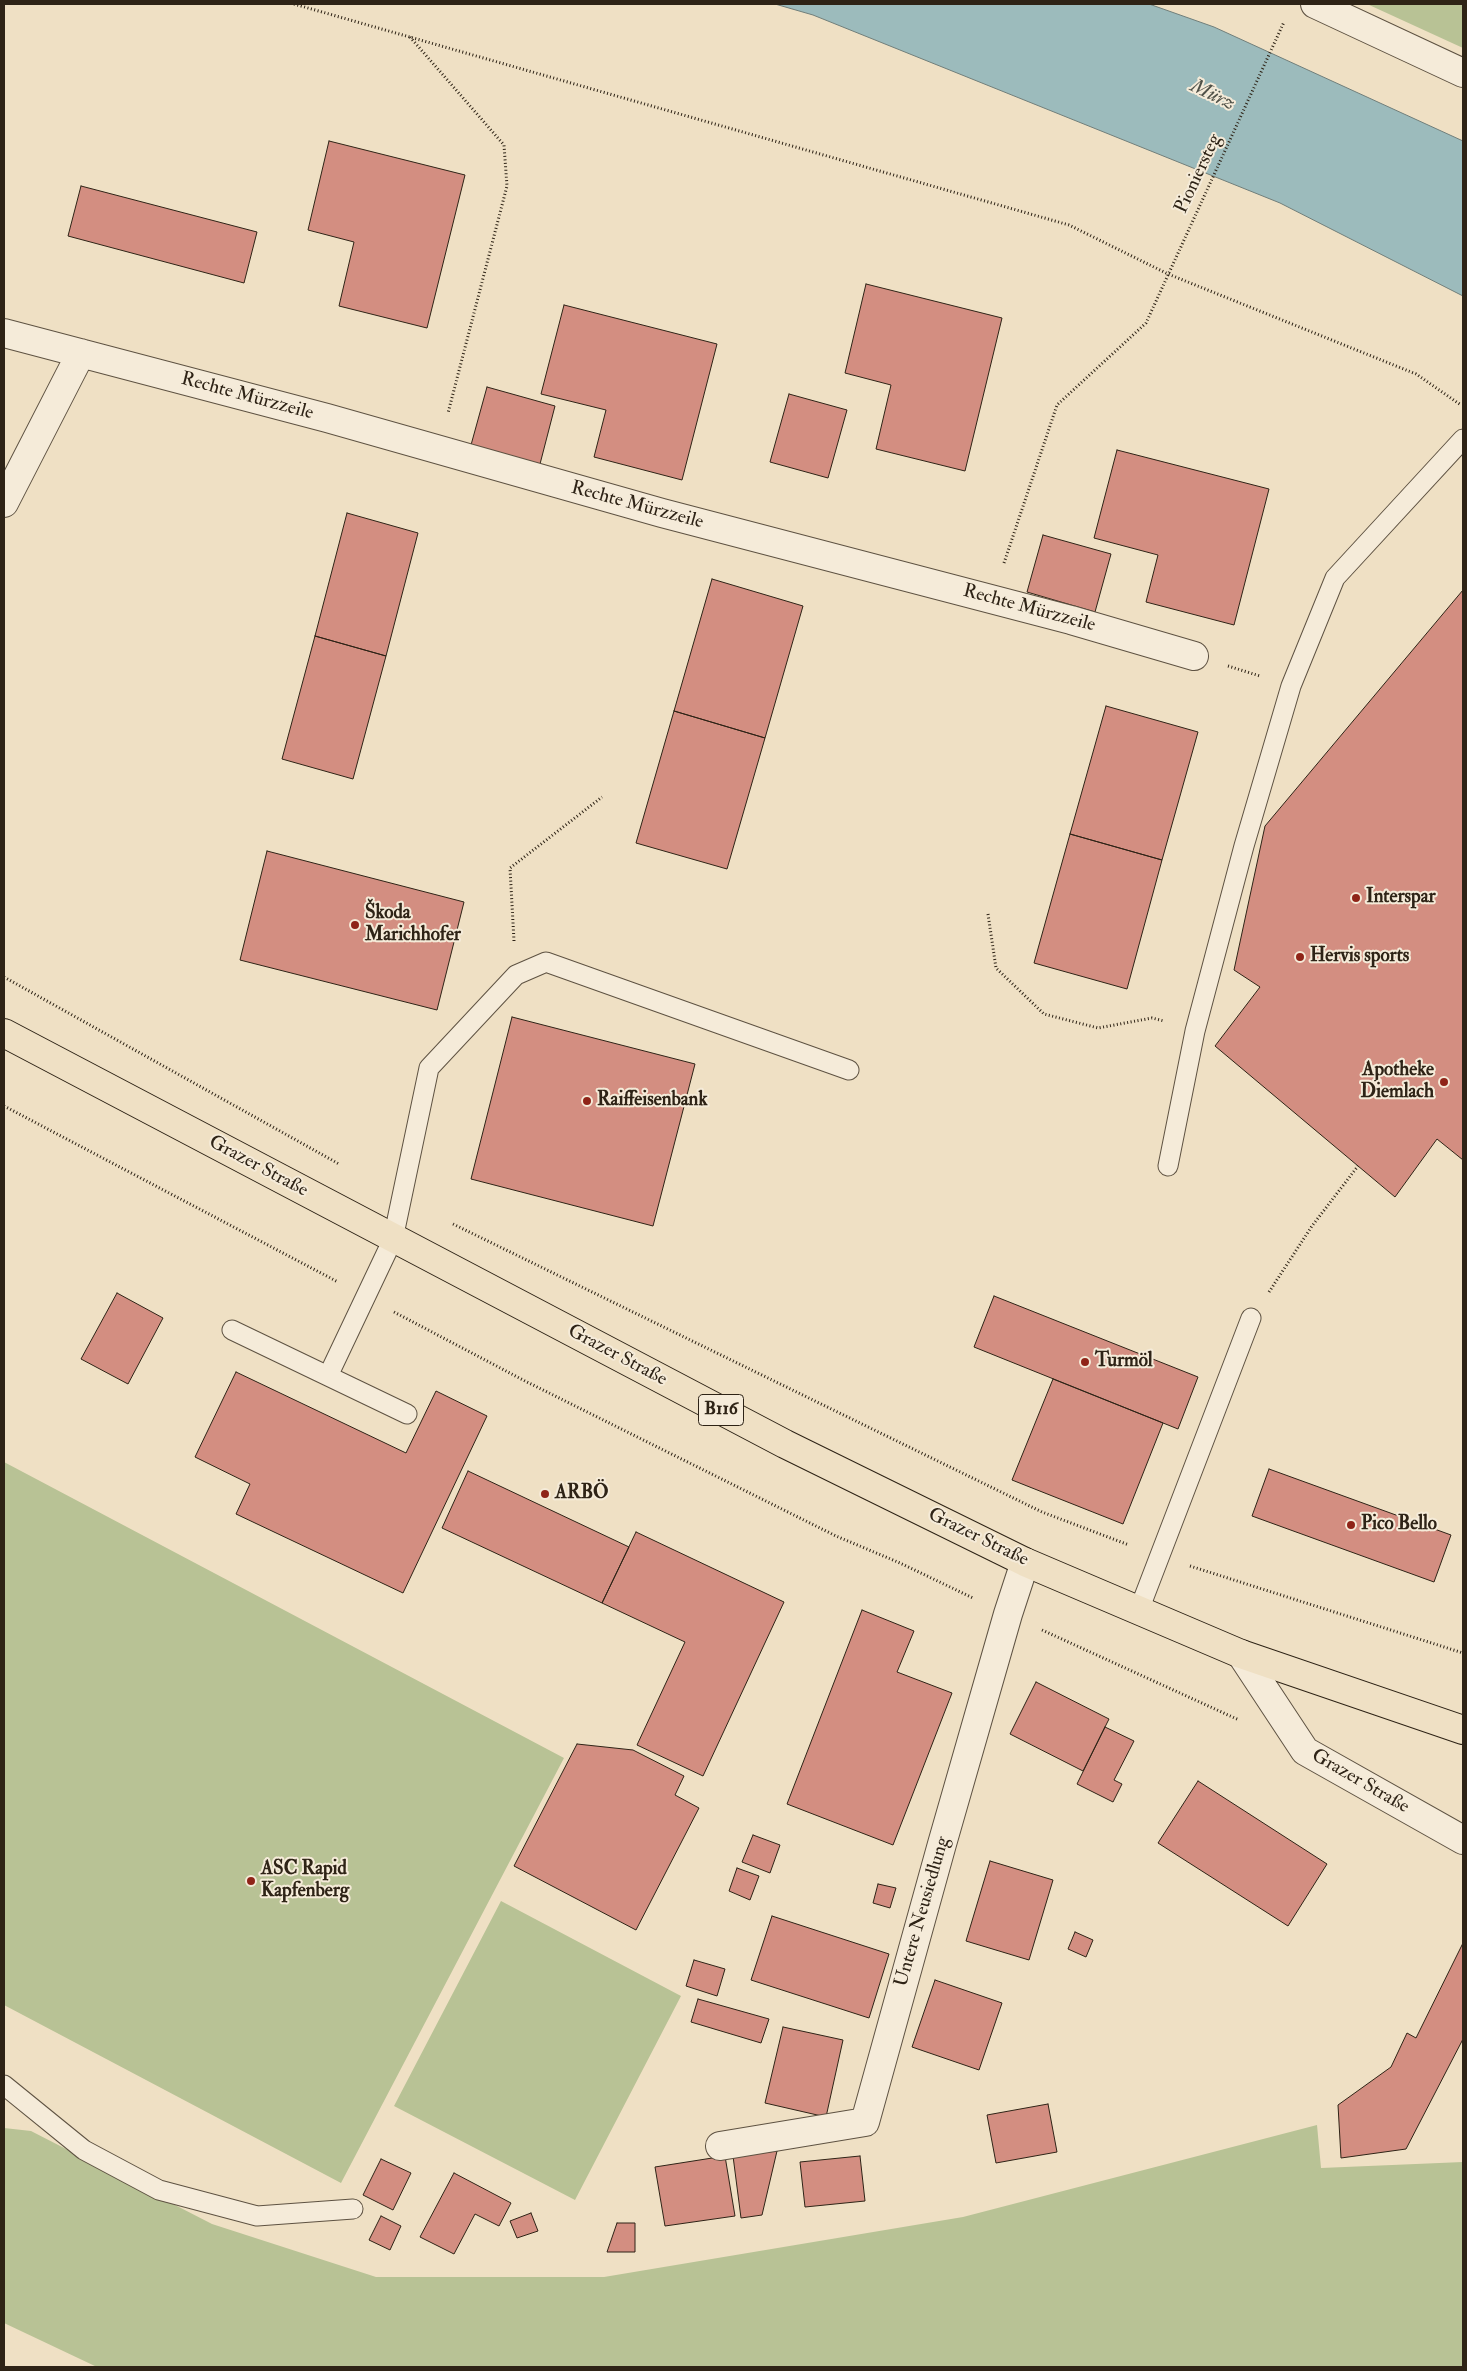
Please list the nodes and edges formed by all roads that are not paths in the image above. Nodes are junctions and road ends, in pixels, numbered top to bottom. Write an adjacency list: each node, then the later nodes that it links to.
1 (1314, 4): 2 (street)
2 (1463, 73)
3 (4, 333): 4 (street, Rechte Mürzzeile)
4 (82, 352): 6 (street); 7 (street, Rechte Mürzzeile)
5 (1463, 439): 10 (lane)
6 (4, 503)
7 (1194, 656)
8 (4, 1033): 11 (main road, Grazer Straße / B116)
9 (849, 1070): 11 (lane)
10 (1168, 1166)
11 (393, 1239): 14 (lane); 16 (main road, Grazer Straße / B116)
12 (1252, 1318): 17 (lane)
13 (232, 1330): 14 (lane)
14 (328, 1376): 15 (lane)
15 (407, 1414)
16 (1025, 1562): 17 (main road, Grazer Straße / B116); 22 (street, Untere Neusiedlung)
17 (1139, 1610): 18 (main road, Grazer Straße / B116)
18 (1241, 1654): 19 (main road, Grazer Straße / B116); 20 (street, Grazer Straße)
19 (1463, 1730)
20 (1463, 1840)
21 (4, 2085): 23 (lane)
22 (720, 2146)
23 (353, 2209)

